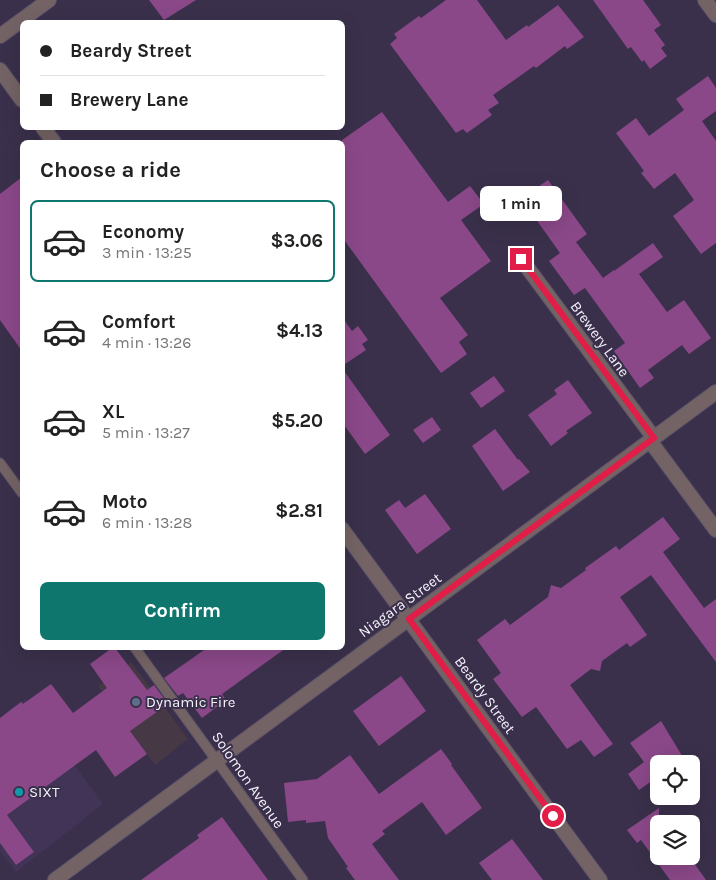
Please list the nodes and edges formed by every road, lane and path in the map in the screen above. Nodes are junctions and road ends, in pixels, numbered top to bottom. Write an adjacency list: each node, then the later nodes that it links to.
1 (48, 0): 4 (street)
2 (705, 0): 3 (street)
3 (716, 15)
4 (21, 20)
5 (20, 21): 6 (street)
6 (0, 36)
7 (0, 70): 8 (street)
8 (20, 97)
9 (45, 130): 10 (street)
10 (52, 140)
11 (521, 259): 13 (street, Brewery Lane)
12 (716, 392): 13 (street, Niagara Street)
13 (652, 440): 16 (street, Brewery Lane); 18 (street, Niagara Street)
14 (0, 463): 15 (lane)
15 (20, 491)
16 (716, 530)
17 (345, 533): 18 (street, Beardy Street)
18 (409, 619): 20 (street, Niagara Street); 23 (street, Beardy Street)
19 (136, 650): 20 (lane, Solomon Avenue)
20 (217, 760): 21 (street, Niagara Street); 22 (lane, Solomon Avenue)
21 (55, 880)
22 (304, 880)
23 (600, 880)

